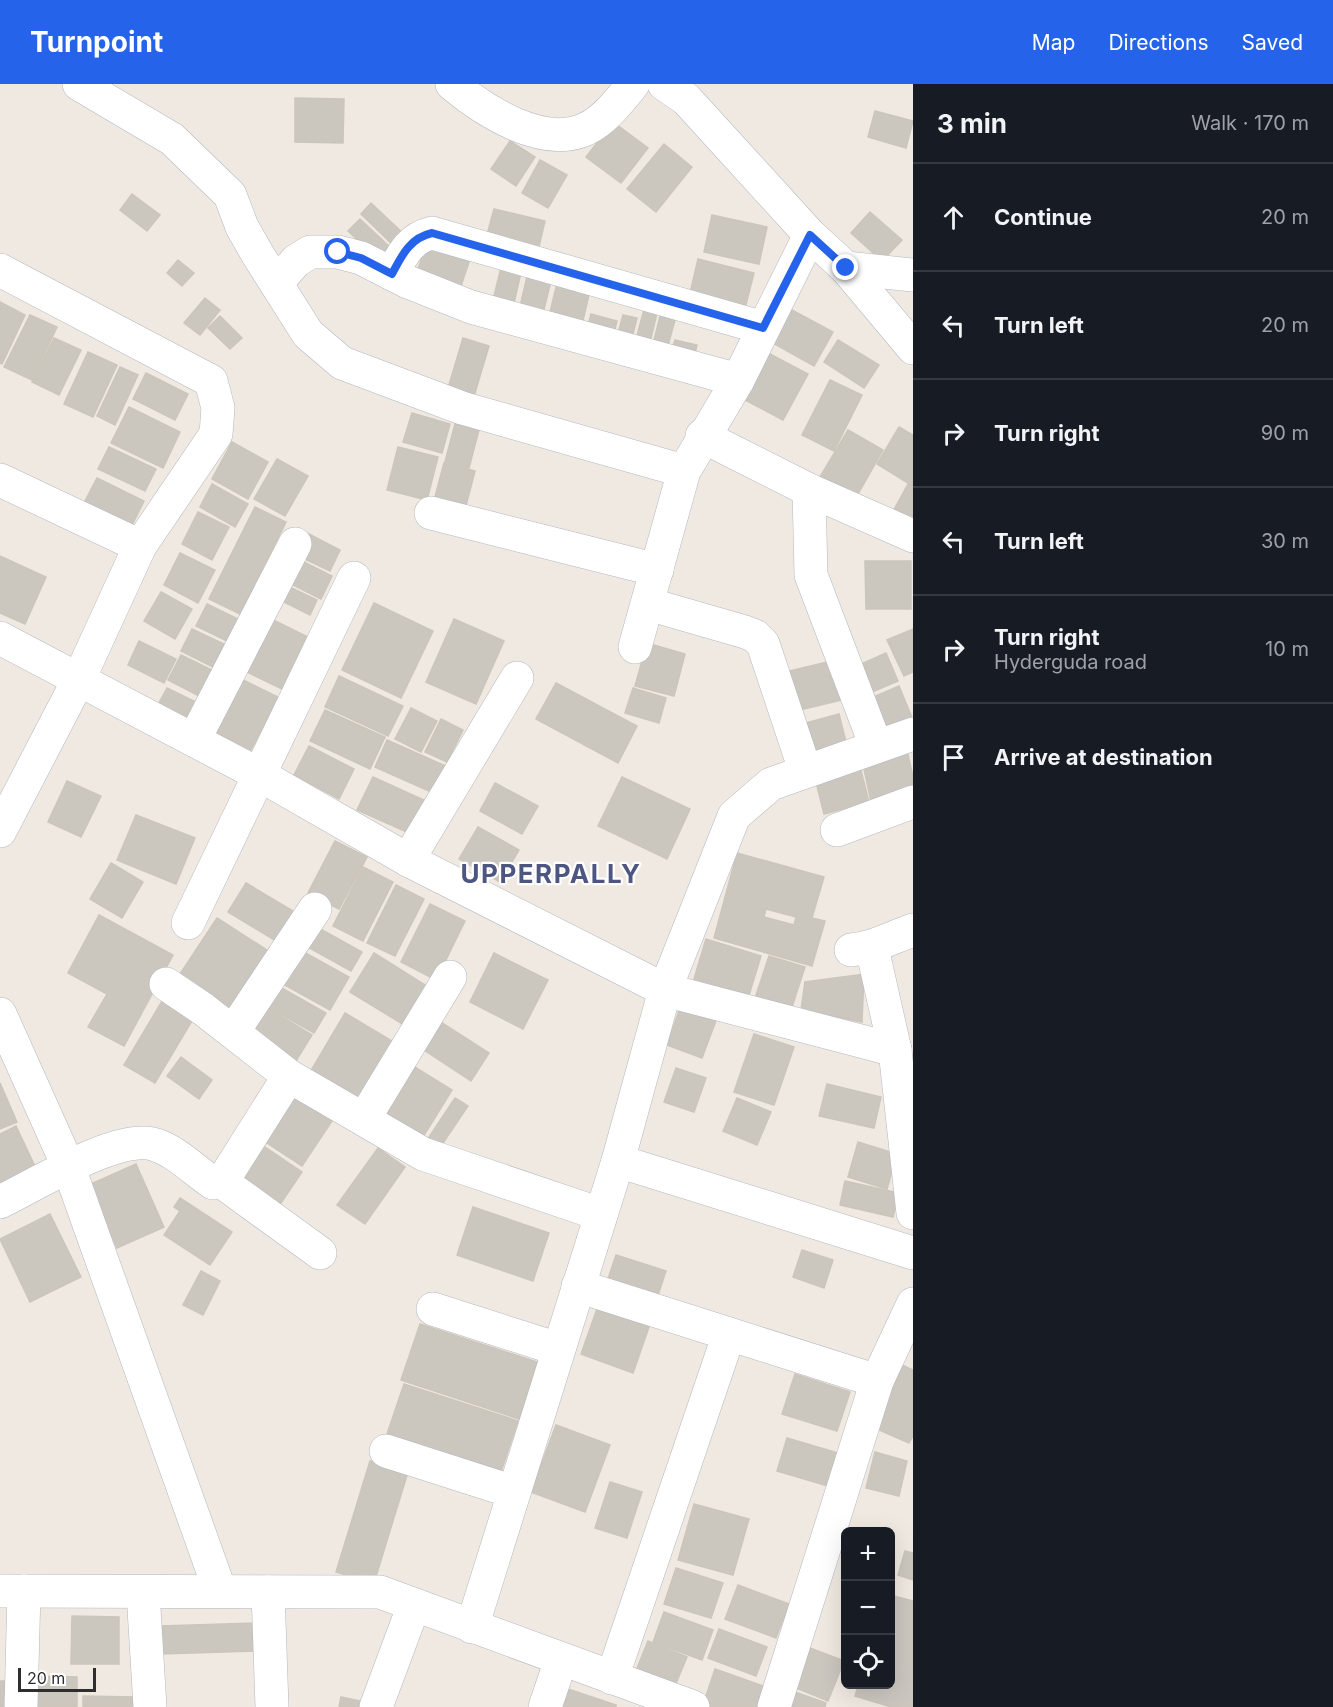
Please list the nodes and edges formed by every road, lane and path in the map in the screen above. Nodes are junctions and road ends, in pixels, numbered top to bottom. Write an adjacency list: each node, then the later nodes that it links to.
1 (79, 84): 11 (street)
2 (452, 84): 3 (street)
3 (633, 84)
4 (664, 84): 5 (street)
5 (694, 94): 6 (street)
6 (810, 235): 7 (street); 12 (street)
7 (846, 268): 10 (street); 13 (street)
8 (0, 270): 22 (street)
9 (392, 274): 11 (street); 12 (street); 14 (street)
10 (913, 275)
11 (277, 282): 16 (street)
12 (763, 328): 14 (street)
13 (913, 348)
14 (738, 380): 15 (street)
15 (702, 436): 16 (street); 18 (street)
16 (684, 471): 23 (street)
17 (0, 480): 22 (street)
18 (809, 490): 20 (street); 32 (street)
19 (431, 513): 23 (street)
20 (913, 536)
21 (295, 544): 31 (street)
22 (140, 546): 29 (street)
23 (657, 570): 25 (street)
24 (354, 578): 34 (street)
25 (648, 604): 27 (street); 33 (street)
26 (0, 638): 29 (street)
27 (635, 647)
28 (517, 678): 38 (street)
29 (79, 679): 31 (street); 37 (street)
30 (913, 734): 32 (street)
31 (194, 740): 34 (street)
32 (876, 746): 33 (street)
33 (805, 770): 44 (street)
34 (258, 774): 38 (street); 40 (street)
35 (913, 802): 36 (street)
36 (837, 830)
37 (0, 831)
38 (408, 860): 44 (street)
39 (315, 909): 46 (street)
40 (188, 923)
41 (913, 930): 47 (street)
42 (450, 977): 49 (street)
43 (166, 984): 46 (street)
44 (665, 990): 47 (street); 50 (street)
45 (0, 1014): 51 (street)
46 (233, 1032): 48 (street)
47 (895, 1050): 54 (street)
48 (289, 1076): 49 (street); 52 (street)
49 (364, 1119): 55 (street)
50 (618, 1161): 55 (street); 57 (street)
51 (69, 1168): 52 (street); 53 (street); 67 (street)
52 (222, 1182): 56 (street)
53 (0, 1202)
54 (913, 1213)
55 (600, 1214): 58 (street)
56 (320, 1253)
57 (913, 1253)
58 (578, 1286): 61 (street); 62 (street)
59 (913, 1304): 63 (street)
60 (433, 1309): 62 (street)
61 (729, 1334): 63 (street); 73 (street)
62 (558, 1349): 65 (street)
63 (877, 1381): 80 (street)
64 (386, 1451): 65 (street)
65 (514, 1492): 71 (street)
66 (12, 1591): 68 (street); 74 (street)
67 (220, 1591): 68 (street); 69 (street)
68 (143, 1592): 75 (street)
69 (268, 1592): 70 (street); 76 (street)
70 (414, 1605): 71 (street); 77 (street)
71 (472, 1627): 72 (street)
72 (561, 1660): 73 (street); 78 (street)
73 (612, 1678): 79 (street)
74 (21, 1707)
75 (150, 1707)
76 (272, 1707)
77 (376, 1707)
78 (545, 1707)
79 (693, 1707)
80 (774, 1707)

